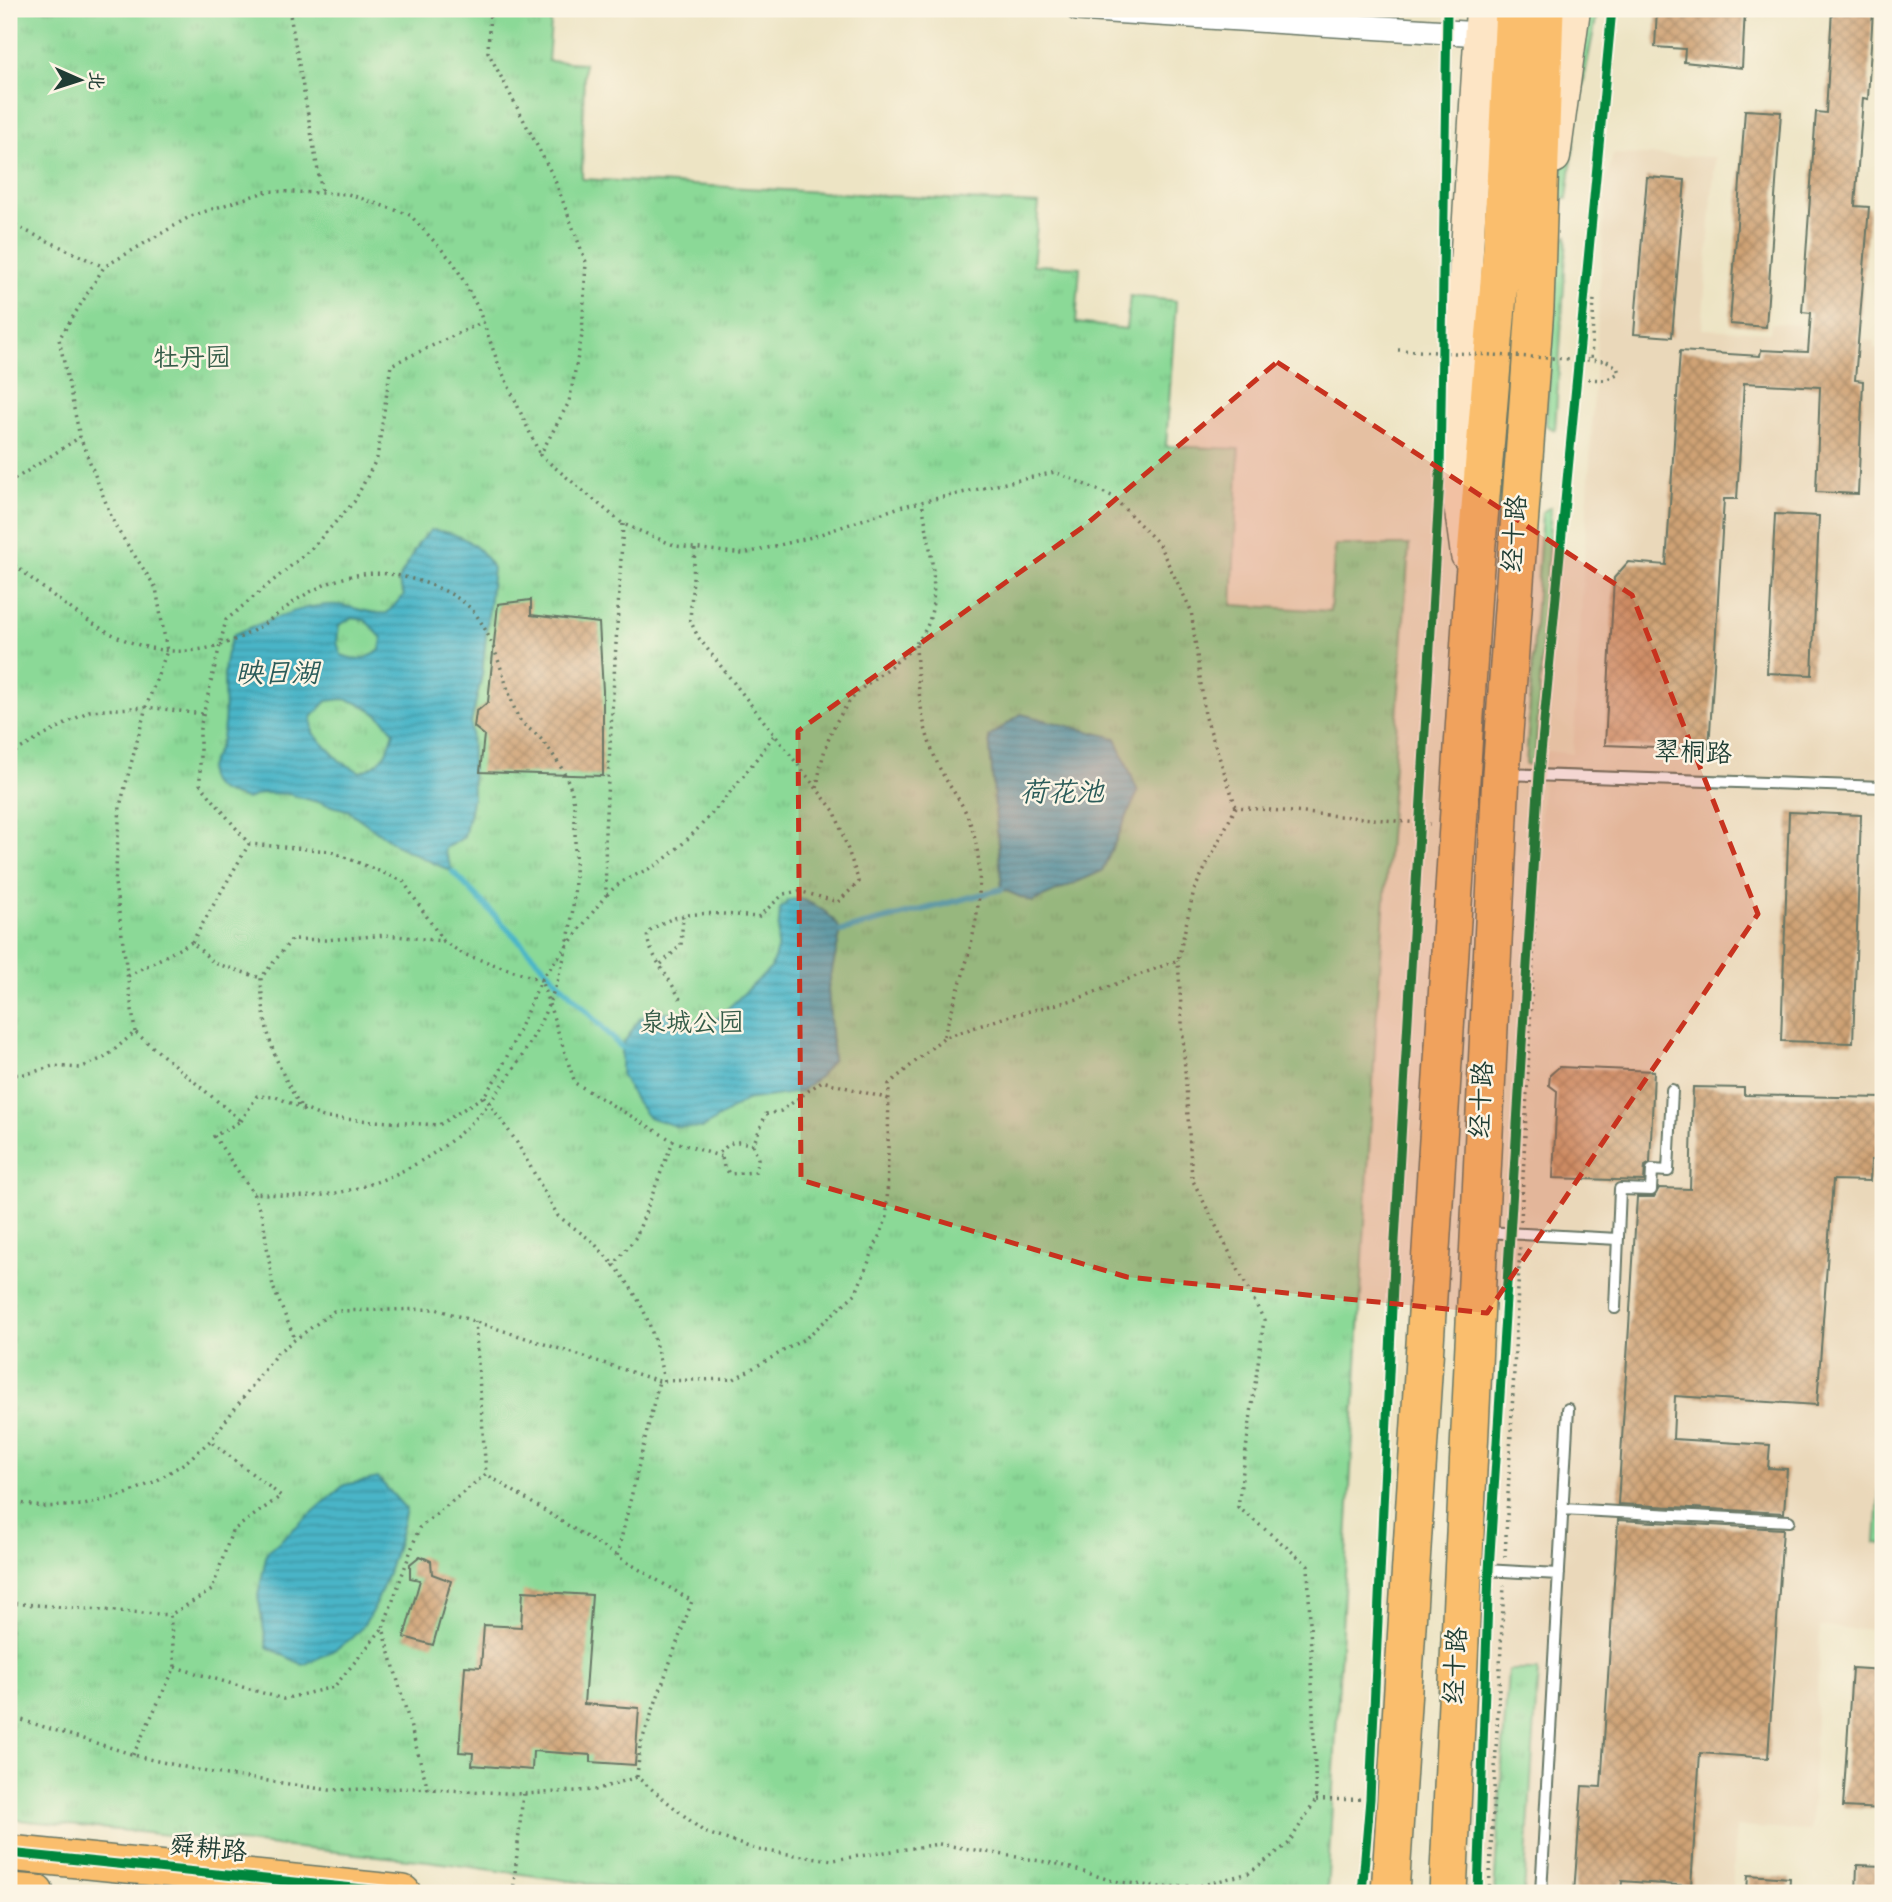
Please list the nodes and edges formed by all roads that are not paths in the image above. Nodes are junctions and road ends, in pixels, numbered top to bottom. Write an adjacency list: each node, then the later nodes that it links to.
1 (1077, 9): 5 (street)
2 (1514, 9): 7 (highway, 经十路)
3 (1545, 9): 6 (highway, 经十路)
4 (1574, 9): 6 (main road, 经十路)
5 (1481, 21): 7 (main road, 经十路)
6 (1535, 307): 8 (highway, 经十路)
7 (1473, 591): 24 (highway, 经十路)
8 (1501, 774): 9 (lane, 翠桐路); 11 (highway, 经十路)
9 (1883, 787)
10 (1672, 1090): 12 (lane)
11 (1503, 1233): 12 (lane); 17 (highway, 经十路)
12 (1618, 1239): 13 (lane)
13 (1615, 1308)
14 (1568, 1409): 15 (lane)
15 (1562, 1509): 16 (lane); 18 (lane)
16 (1789, 1521)
17 (1463, 1569): 18 (lane); 20 (highway, 经十路)
18 (1559, 1574): 25 (lane)
19 (9, 1853): 23 (main road, 舜耕路)
20 (1463, 1887)
21 (9, 1891): 22 (main road)
22 (36, 1893)
23 (403, 1893)
24 (1390, 1893)
25 (1541, 1893)

